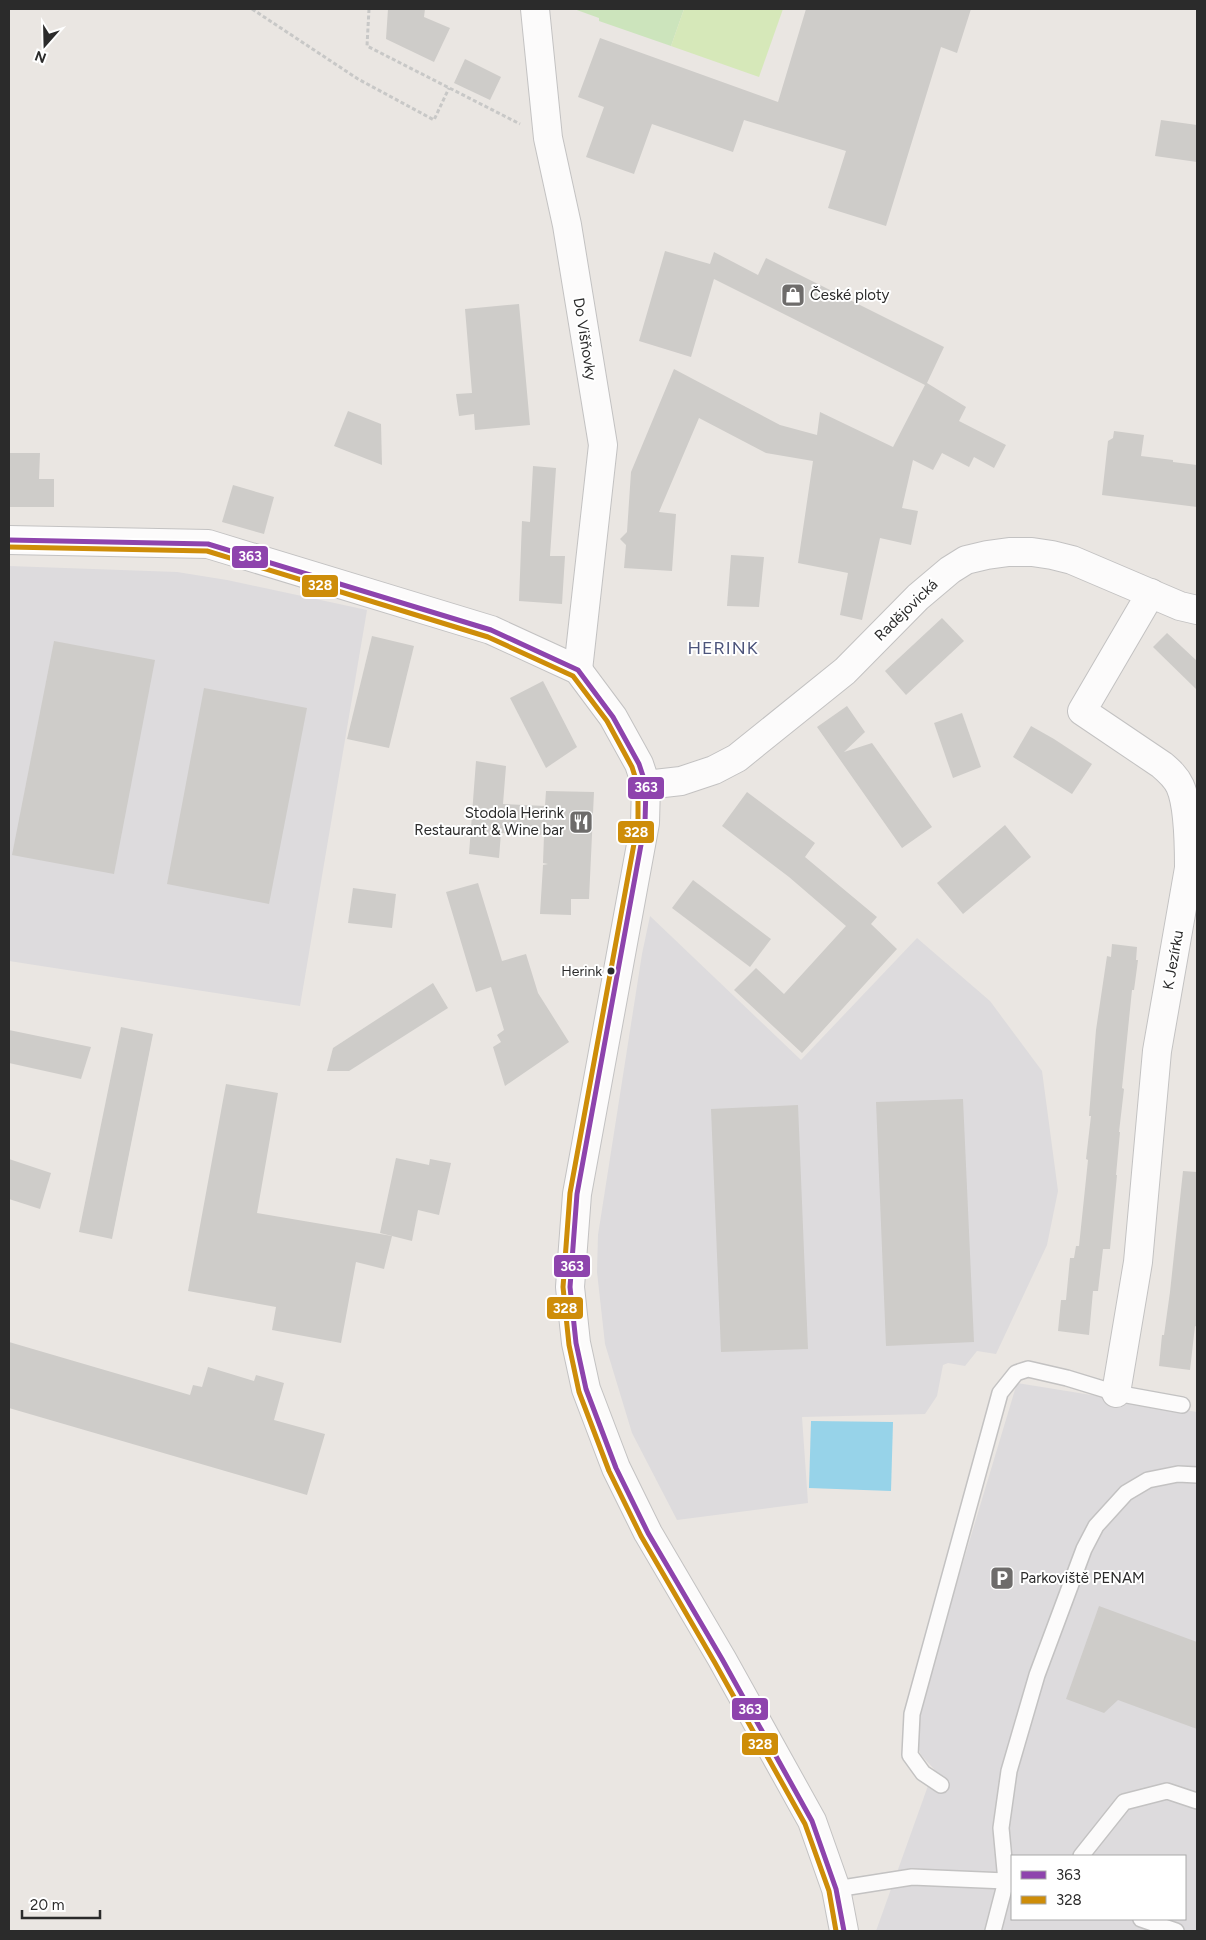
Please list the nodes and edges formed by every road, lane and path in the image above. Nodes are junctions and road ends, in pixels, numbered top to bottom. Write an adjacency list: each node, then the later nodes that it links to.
1 (252, 9): 4 (path)
2 (369, 9): 4 (path)
3 (535, 9): 5 (street, Do Višňovky)
4 (449, 88): 5 (path)
5 (548, 138): 9 (street, Do Višňovky)
6 (9, 540): 9 (street)
7 (1151, 594): 8 (street, Radějovická); 10 (street, Radějovická); 11 (street, K Jezírku)
8 (1197, 610)
9 (578, 670): 10 (street)
10 (646, 785): 18 (street)
11 (1116, 1393): 12 (lane); 14 (lane)
12 (1182, 1405)
13 (1197, 1475): 17 (lane)
14 (941, 1785)
15 (1197, 1801): 16 (lane)
16 (1082, 1855)
17 (1009, 1882): 18 (lane); 21 (lane)
18 (836, 1889): 20 (street)
19 (1144, 1920): 22 (lane)
20 (844, 1931)
21 (993, 1931)
22 (1176, 1931)

